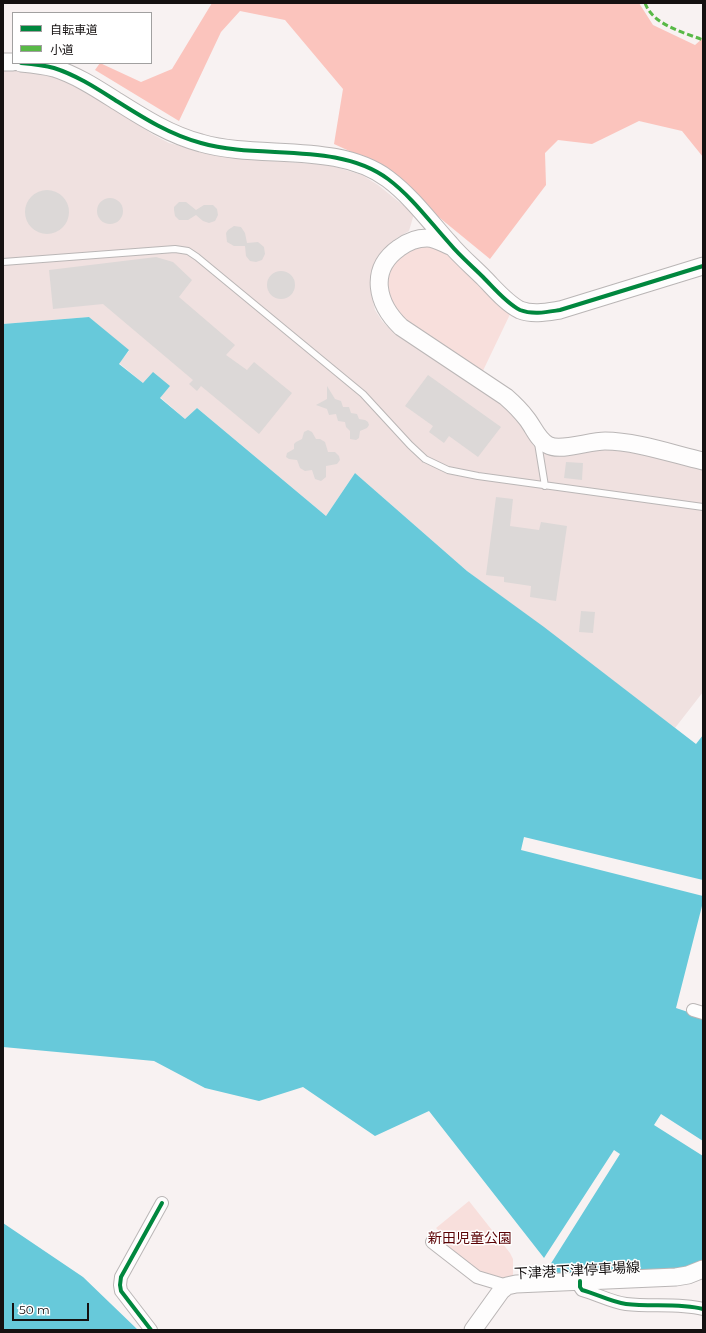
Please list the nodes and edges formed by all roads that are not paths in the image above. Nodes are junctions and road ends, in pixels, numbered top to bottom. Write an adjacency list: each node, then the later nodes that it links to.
1 (27, 64): 2 (street)
2 (416, 206): 3 (street); 4 (street)
3 (407, 243): 4 (street); 7 (street)
4 (451, 246): 6 (street)
5 (3, 262): 9 (lane)
6 (703, 266)
7 (536, 433): 8 (street); 9 (lane)
8 (703, 460)
9 (545, 486): 10 (lane)
10 (703, 507)
11 (162, 1203): 17 (street)
12 (432, 1242): 15 (street)
13 (703, 1268): 14 (street, 下津港下津停車場線)
14 (580, 1281): 15 (street, 下津港下津停車場線); 16 (street)
15 (507, 1286): 18 (street, 下津港下津停車場線)
16 (703, 1310)
17 (151, 1330)
18 (473, 1330)

